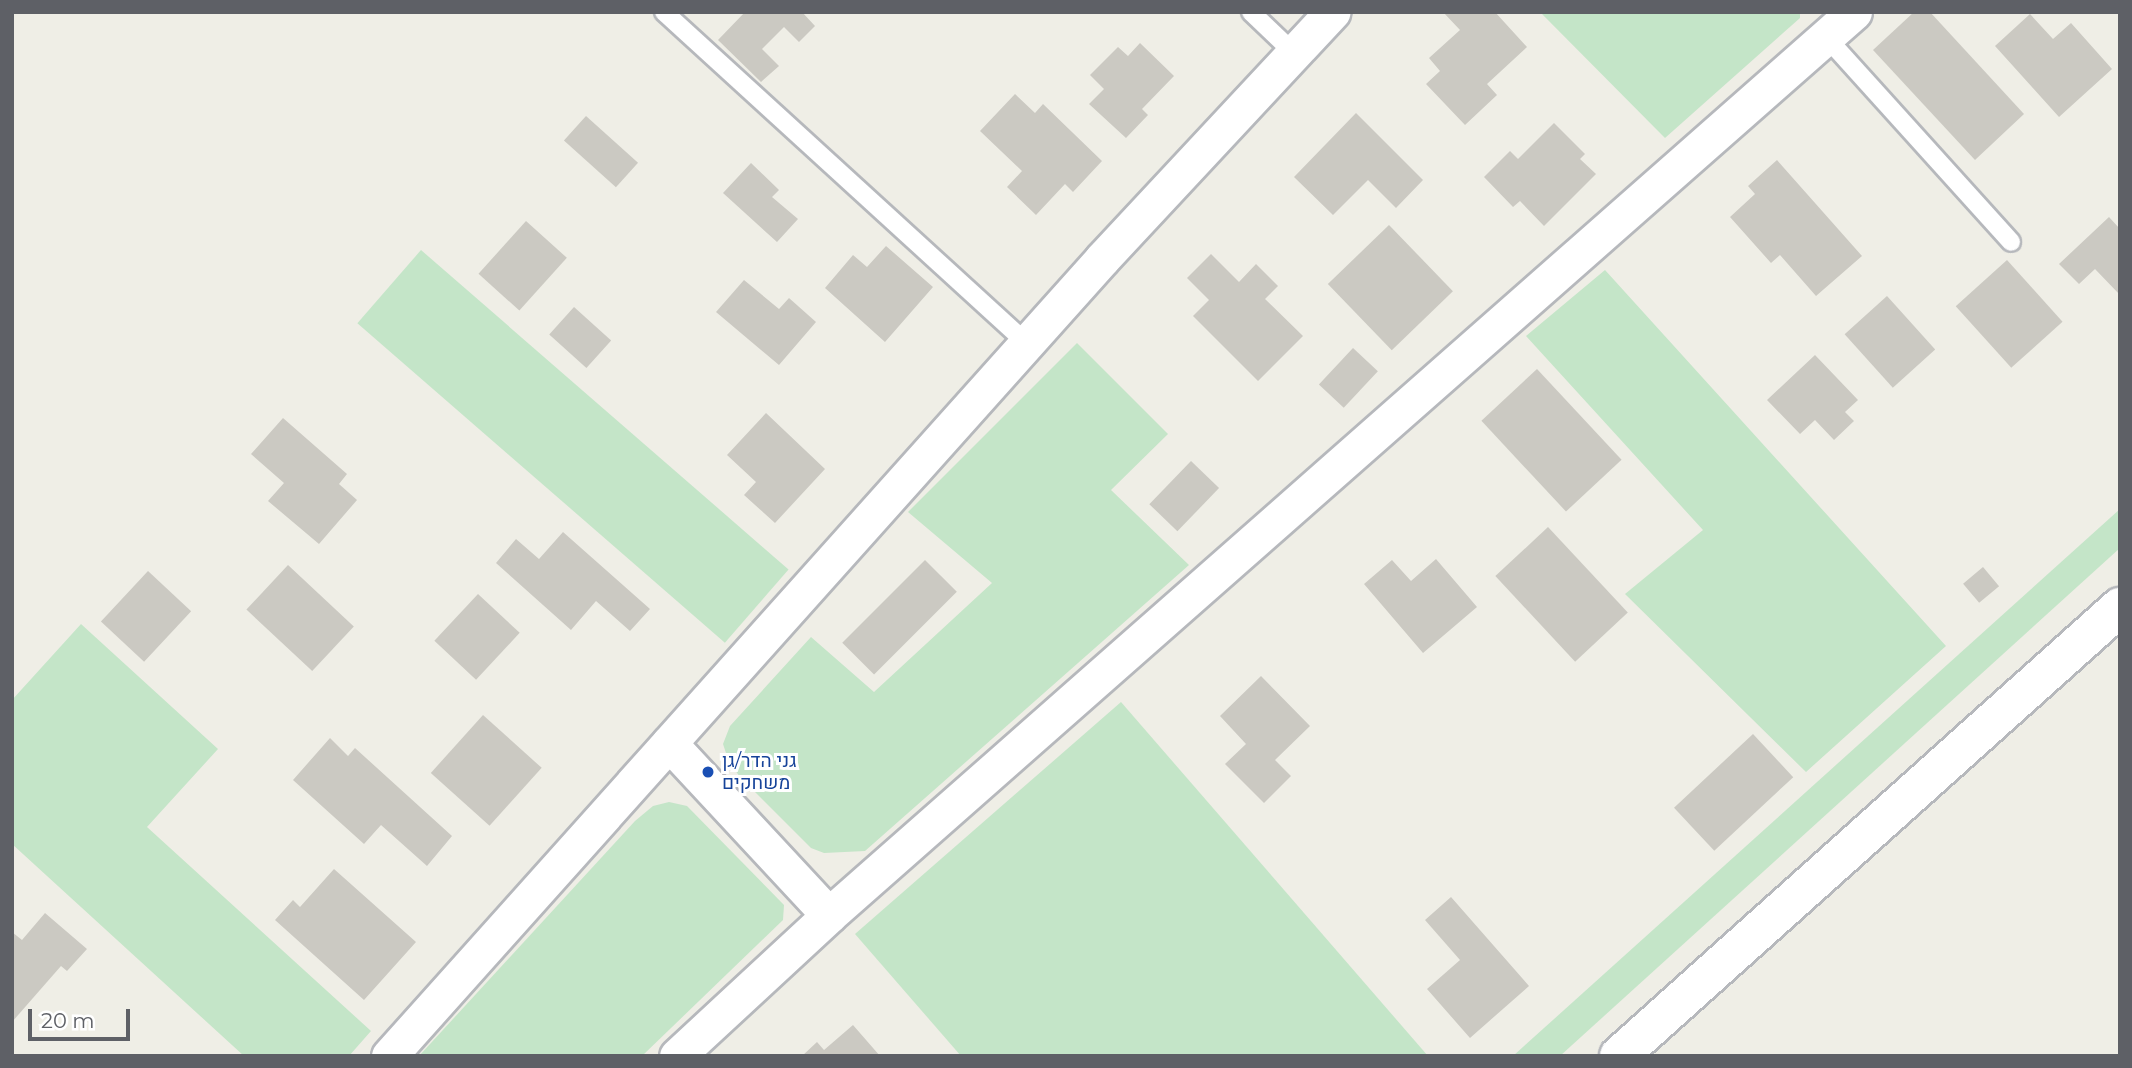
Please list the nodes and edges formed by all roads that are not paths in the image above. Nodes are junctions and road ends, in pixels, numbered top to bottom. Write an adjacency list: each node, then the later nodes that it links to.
1 (664, 12): 8 (lane)
2 (1251, 12): 6 (lane)
3 (1332, 12): 6 (street)
4 (1854, 12): 5 (street)
5 (1826, 37): 7 (lane); 11 (street)
6 (1294, 53): 8 (street)
7 (2011, 242)
8 (1027, 343): 10 (street)
9 (2120, 607): 14 (main road)
10 (669, 743): 11 (street); 12 (street)
11 (829, 915): 13 (street)
12 (389, 1056)
13 (677, 1056)
14 (1619, 1056)

